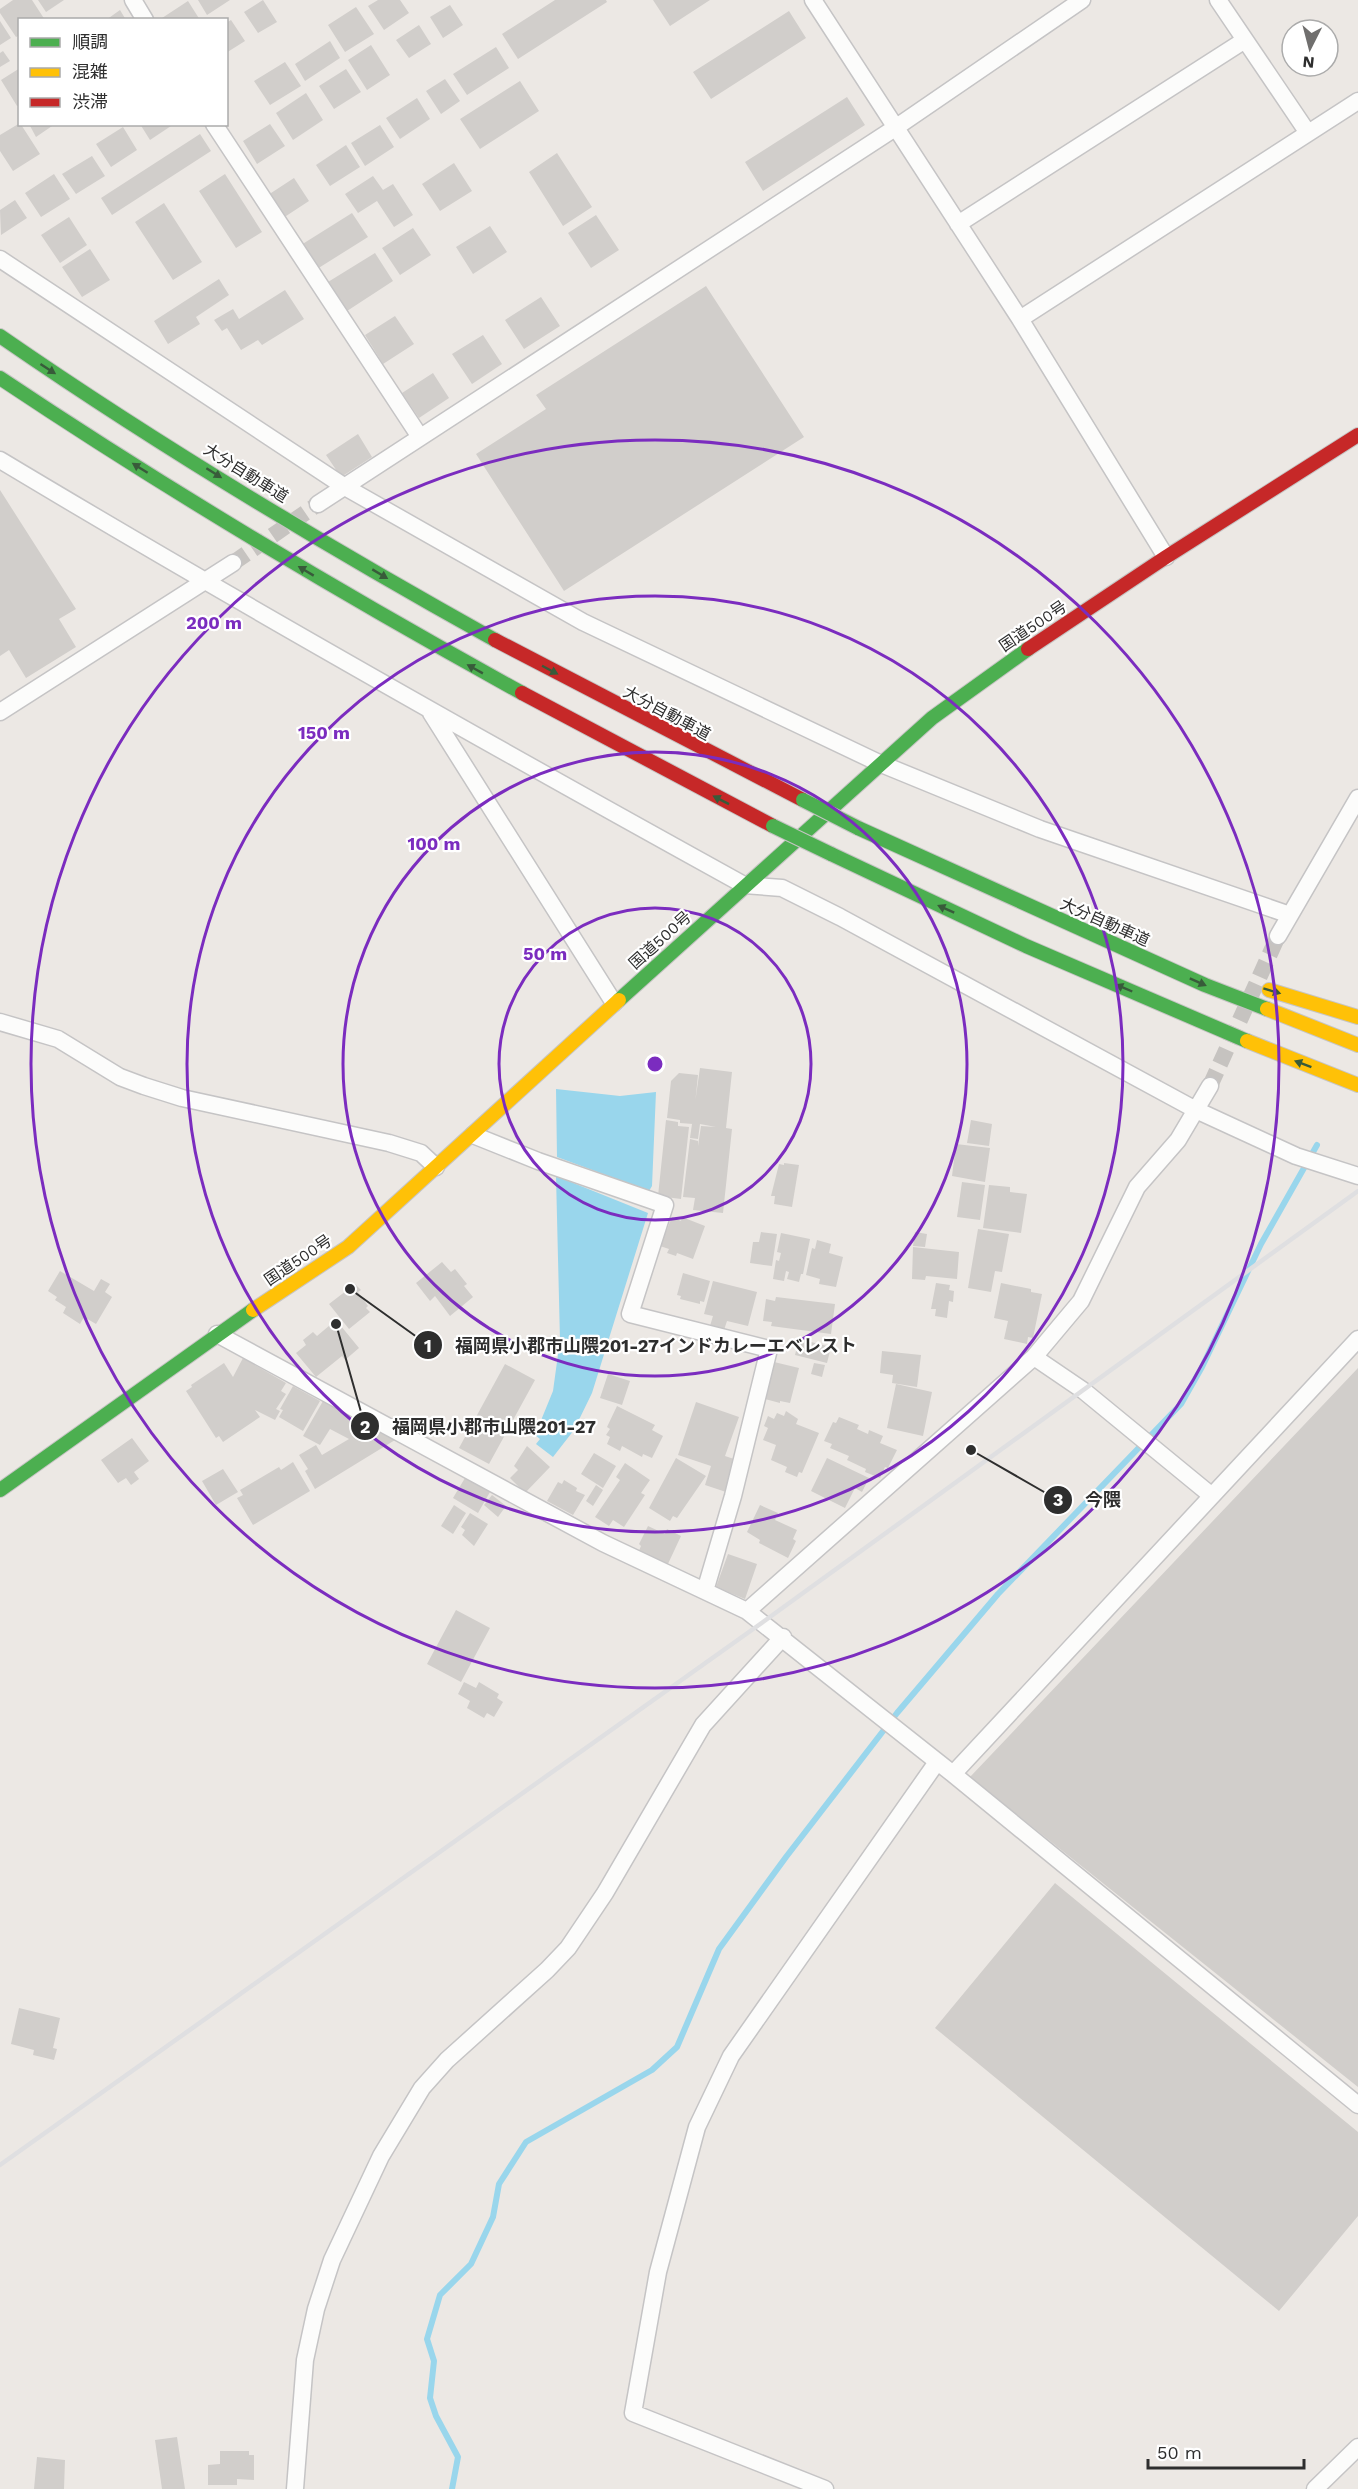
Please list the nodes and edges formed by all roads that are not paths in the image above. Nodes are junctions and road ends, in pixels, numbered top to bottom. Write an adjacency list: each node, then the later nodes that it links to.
1 (132, 0): 5 (street)
2 (813, 0): 9 (street)
3 (1082, 0): 9 (street)
4 (1218, 0): 6 (street)
5 (144, 18)
6 (1245, 40): 10 (street); 11 (street)
7 (1358, 101): 10 (street)
8 (215, 126): 17 (street)
9 (895, 128): 11 (street); 17 (street)
10 (1308, 133): 13 (street)
11 (958, 224): 13 (street)
12 (0, 259): 19 (street)
13 (1020, 319): 21 (street)
14 (0, 336): 28 (highway, 大分自動車道, one-way to 28, bridge)
15 (0, 378): 35 (highway, one-way to 15, bridge)
16 (1358, 435): 21 (highway, 国道500号)
17 (420, 437): 19 (street)
18 (0, 460): 23 (street)
19 (345, 487): 20 (street); 26 (street)
20 (318, 504)
21 (1167, 557): 26 (highway, 国道500号)
22 (233, 563): 23 (street)
23 (203, 582): 24 (street); 25 (street)
24 (0, 712)
25 (431, 712): 29 (street); 34 (street)
26 (879, 763): 29 (highway, 国道500号); 30 (street)
27 (1358, 798): 30 (street)
28 (942, 867): 32 (highway); 38 (highway, 大分自動車道, one-way to 38)
29 (744, 885): 34 (highway, 国道500号); 42 (street)
30 (1290, 915): 31 (street)
31 (1278, 936)
32 (1182, 959)
33 (1259, 987): 36 (highway, one-way to 36)
34 (614, 1003): 43 (highway, 国道500号)
35 (1189, 1016): 39 (highway); 40 (highway, one-way to 35)
36 (1358, 1017)
37 (0, 1022): 44 (street)
38 (1358, 1045)
39 (1282, 1070)
40 (1358, 1085)
41 (1210, 1086): 42 (street)
42 (1196, 1110): 45 (street); 48 (street)
43 (473, 1135): 44 (highway, 国道500号); 51 (street)
44 (436, 1167): 46 (highway, 国道500号)
45 (1358, 1176)
46 (217, 1334): 49 (highway, 国道500号); 51 (street)
47 (1358, 1339): 50 (street)
48 (1035, 1358): 50 (street); 52 (street)
49 (0, 1490)
50 (1212, 1496): 55 (street)
51 (705, 1591): 52 (street)
52 (747, 1611): 53 (street)
53 (783, 1637): 54 (street); 58 (street)
54 (937, 1762): 55 (street); 59 (street)
55 (953, 1774): 56 (street)
56 (1358, 2104)
57 (1358, 2447): 60 (street)
58 (295, 2489)
59 (825, 2489)
60 (1315, 2489)

